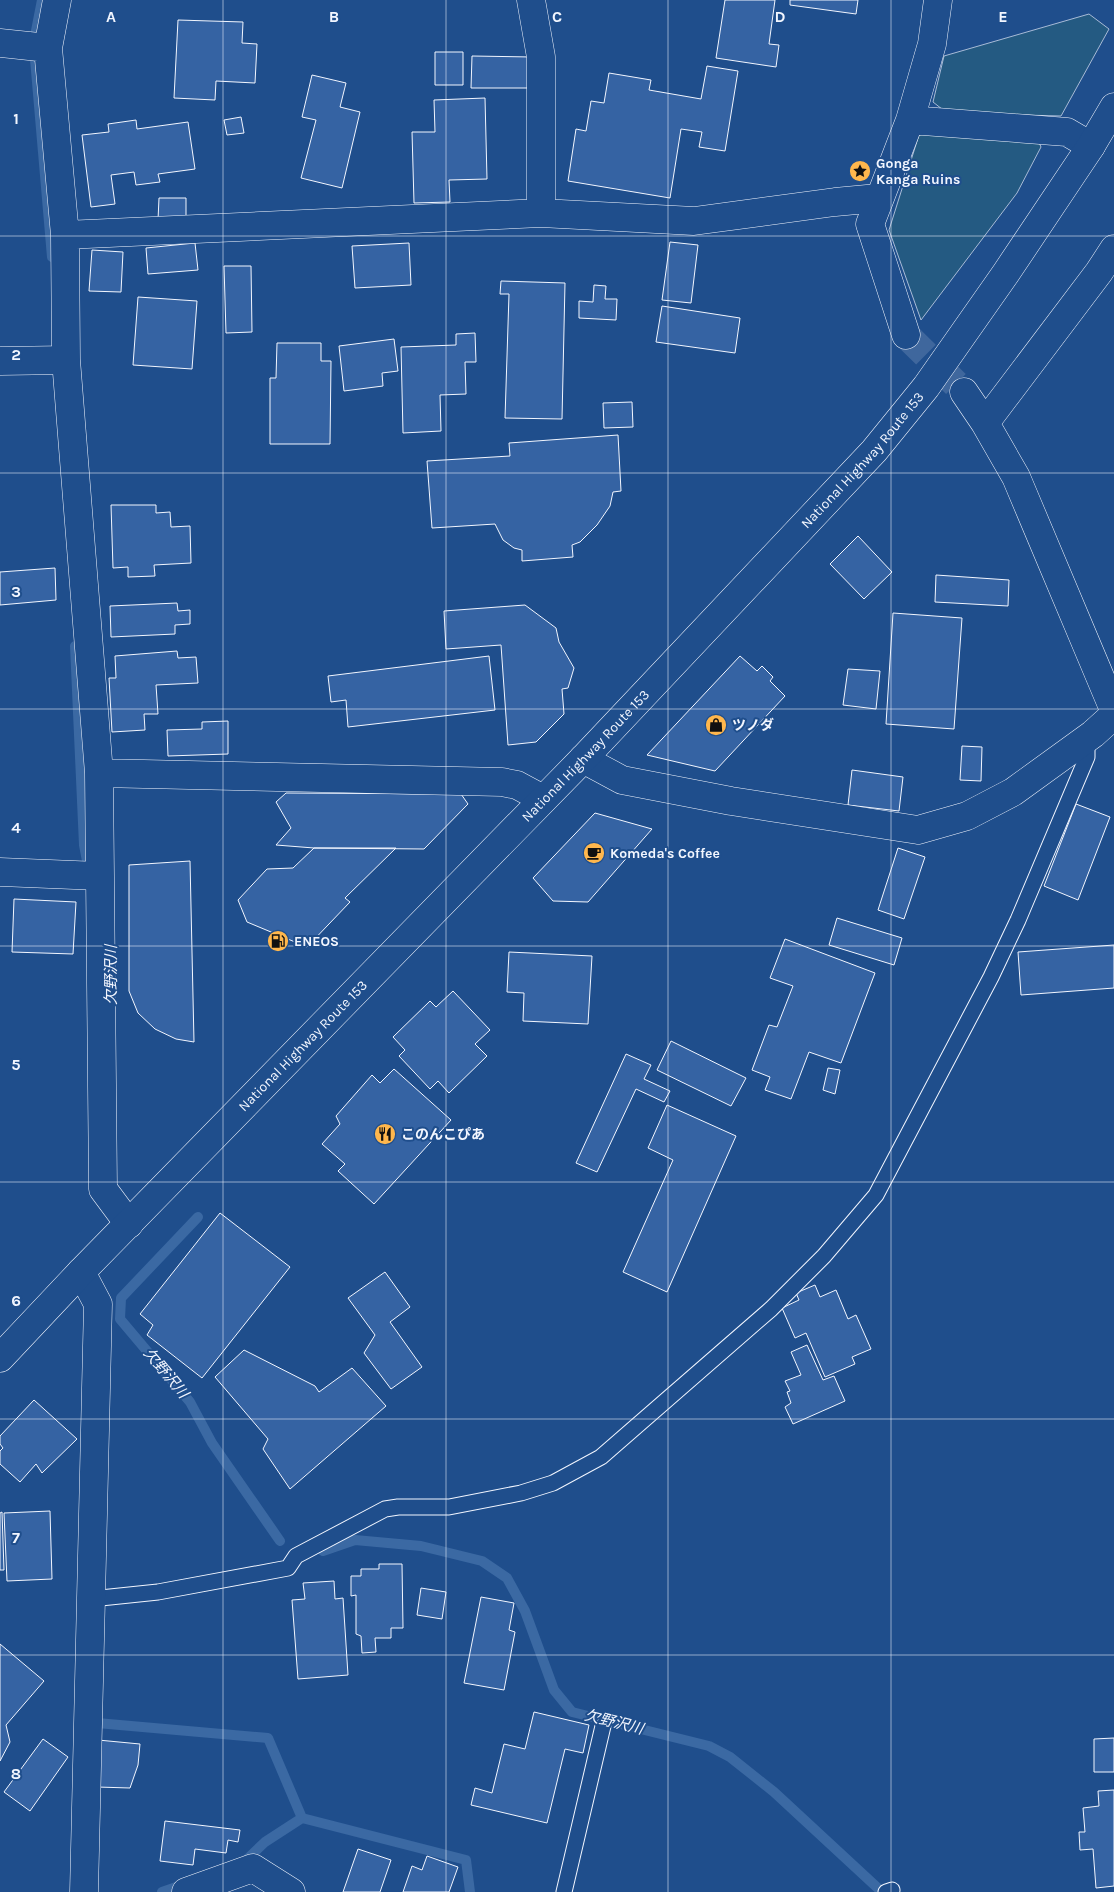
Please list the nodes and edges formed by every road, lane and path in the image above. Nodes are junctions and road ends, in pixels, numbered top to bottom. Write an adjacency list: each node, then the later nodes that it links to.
1 (57, 0): 5 (main road)
2 (531, 0): 10 (main road)
3 (938, 0): 7 (main road)
4 (0, 43): 5 (main road)
5 (48, 48): 11 (main road)
6 (1111, 118): 8 (main road, National Highway Route 153)
7 (910, 120): 8 (main road); 9 (main road)
8 (1091, 146): 21 (main road, National Highway Route 153)
9 (878, 198): 10 (main road); 13 (main road)
10 (541, 213): 11 (main road)
11 (65, 236): 14 (main road)
12 (1114, 249): 17 (main road)
13 (906, 335)
14 (66, 360): 15 (main road); 22 (main road)
15 (0, 361)
16 (964, 392): 17 (main road)
17 (984, 423): 18 (main road)
18 (1114, 710)
19 (1114, 715): 20 (main road)
20 (1085, 740): 21 (main road); 29 (lane)
21 (583, 759): 23 (main road, National Highway Route 153)
22 (99, 773): 23 (main road); 25 (main road)
23 (543, 799): 26 (main road, National Highway Route 153)
24 (0, 872): 25 (main road)
25 (99, 876): 26 (main road)
26 (129, 1224): 27 (main road, National Highway Route 153)
27 (81, 1272): 28 (main road, National Highway Route 153); 29 (main road)
28 (0, 1358)
29 (91, 1599): 31 (main road)
30 (603, 1726): 34 (lane)
31 (84, 1892)
32 (186, 1892): 33 (main road)
33 (291, 1892)
34 (564, 1892)

